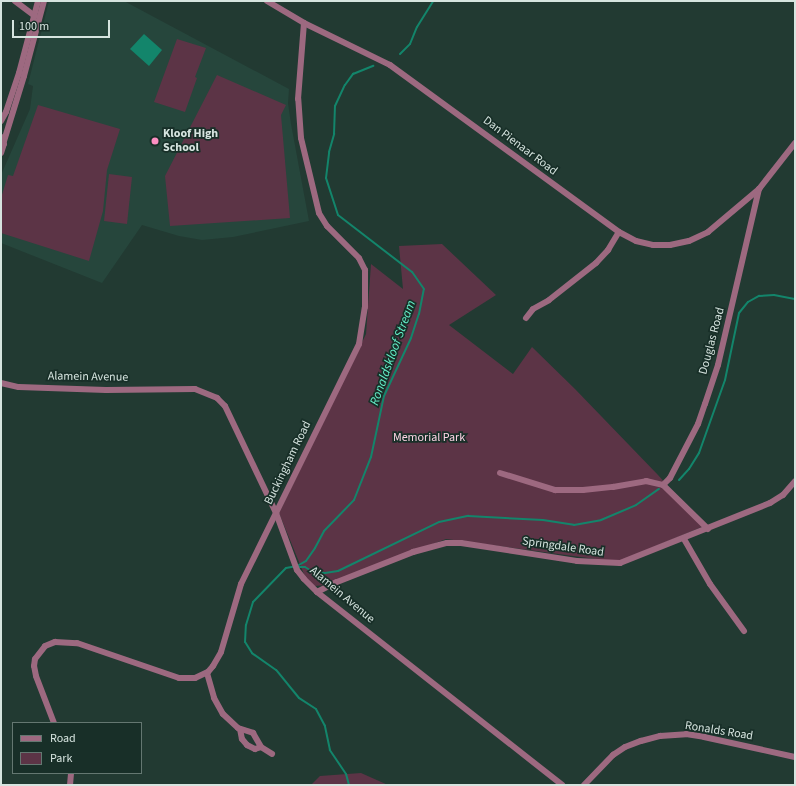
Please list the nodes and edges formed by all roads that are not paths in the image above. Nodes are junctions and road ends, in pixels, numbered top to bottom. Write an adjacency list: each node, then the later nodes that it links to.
1 (44, 1): 8 (street)
2 (268, 1): 6 (street, Dan Pienaar Road)
3 (17, 2): 4 (street); 5 (street)
4 (37, 4): 5 (street)
5 (34, 16): 7 (street)
6 (304, 23): 12 (street, Dan Pienaar Road); 18 (street, Buckingham Road)
7 (1, 121)
8 (2, 138): 10 (street)
9 (795, 143): 11 (street, Douglas Road)
10 (1, 153)
11 (759, 189): 12 (street, Dan Pienaar Road); 17 (street, Douglas Road)
12 (619, 232): 13 (street)
13 (526, 318)
14 (1, 383): 18 (street, Alamein Avenue)
15 (500, 473): 17 (street)
16 (795, 481): 19 (street, Springdale Road)
17 (663, 485): 19 (street)
18 (276, 513): 21 (street, Alamein Avenue); 23 (street, Buckingham Road)
19 (708, 529): 20 (street, Springdale Road)
20 (684, 538): 21 (street, Springdale Road); 22 (street)
21 (317, 592): 31 (street, Alamein Avenue)
22 (744, 631)
23 (207, 673): 24 (street); 25 (street)
24 (54, 722)
25 (240, 729): 26 (street); 26 (street)
26 (261, 748): 27 (street)
27 (272, 754)
28 (795, 757): 32 (street, Ronalds Road)
29 (71, 774): 30 (street)
30 (70, 785)
31 (562, 785)
32 (584, 785)

